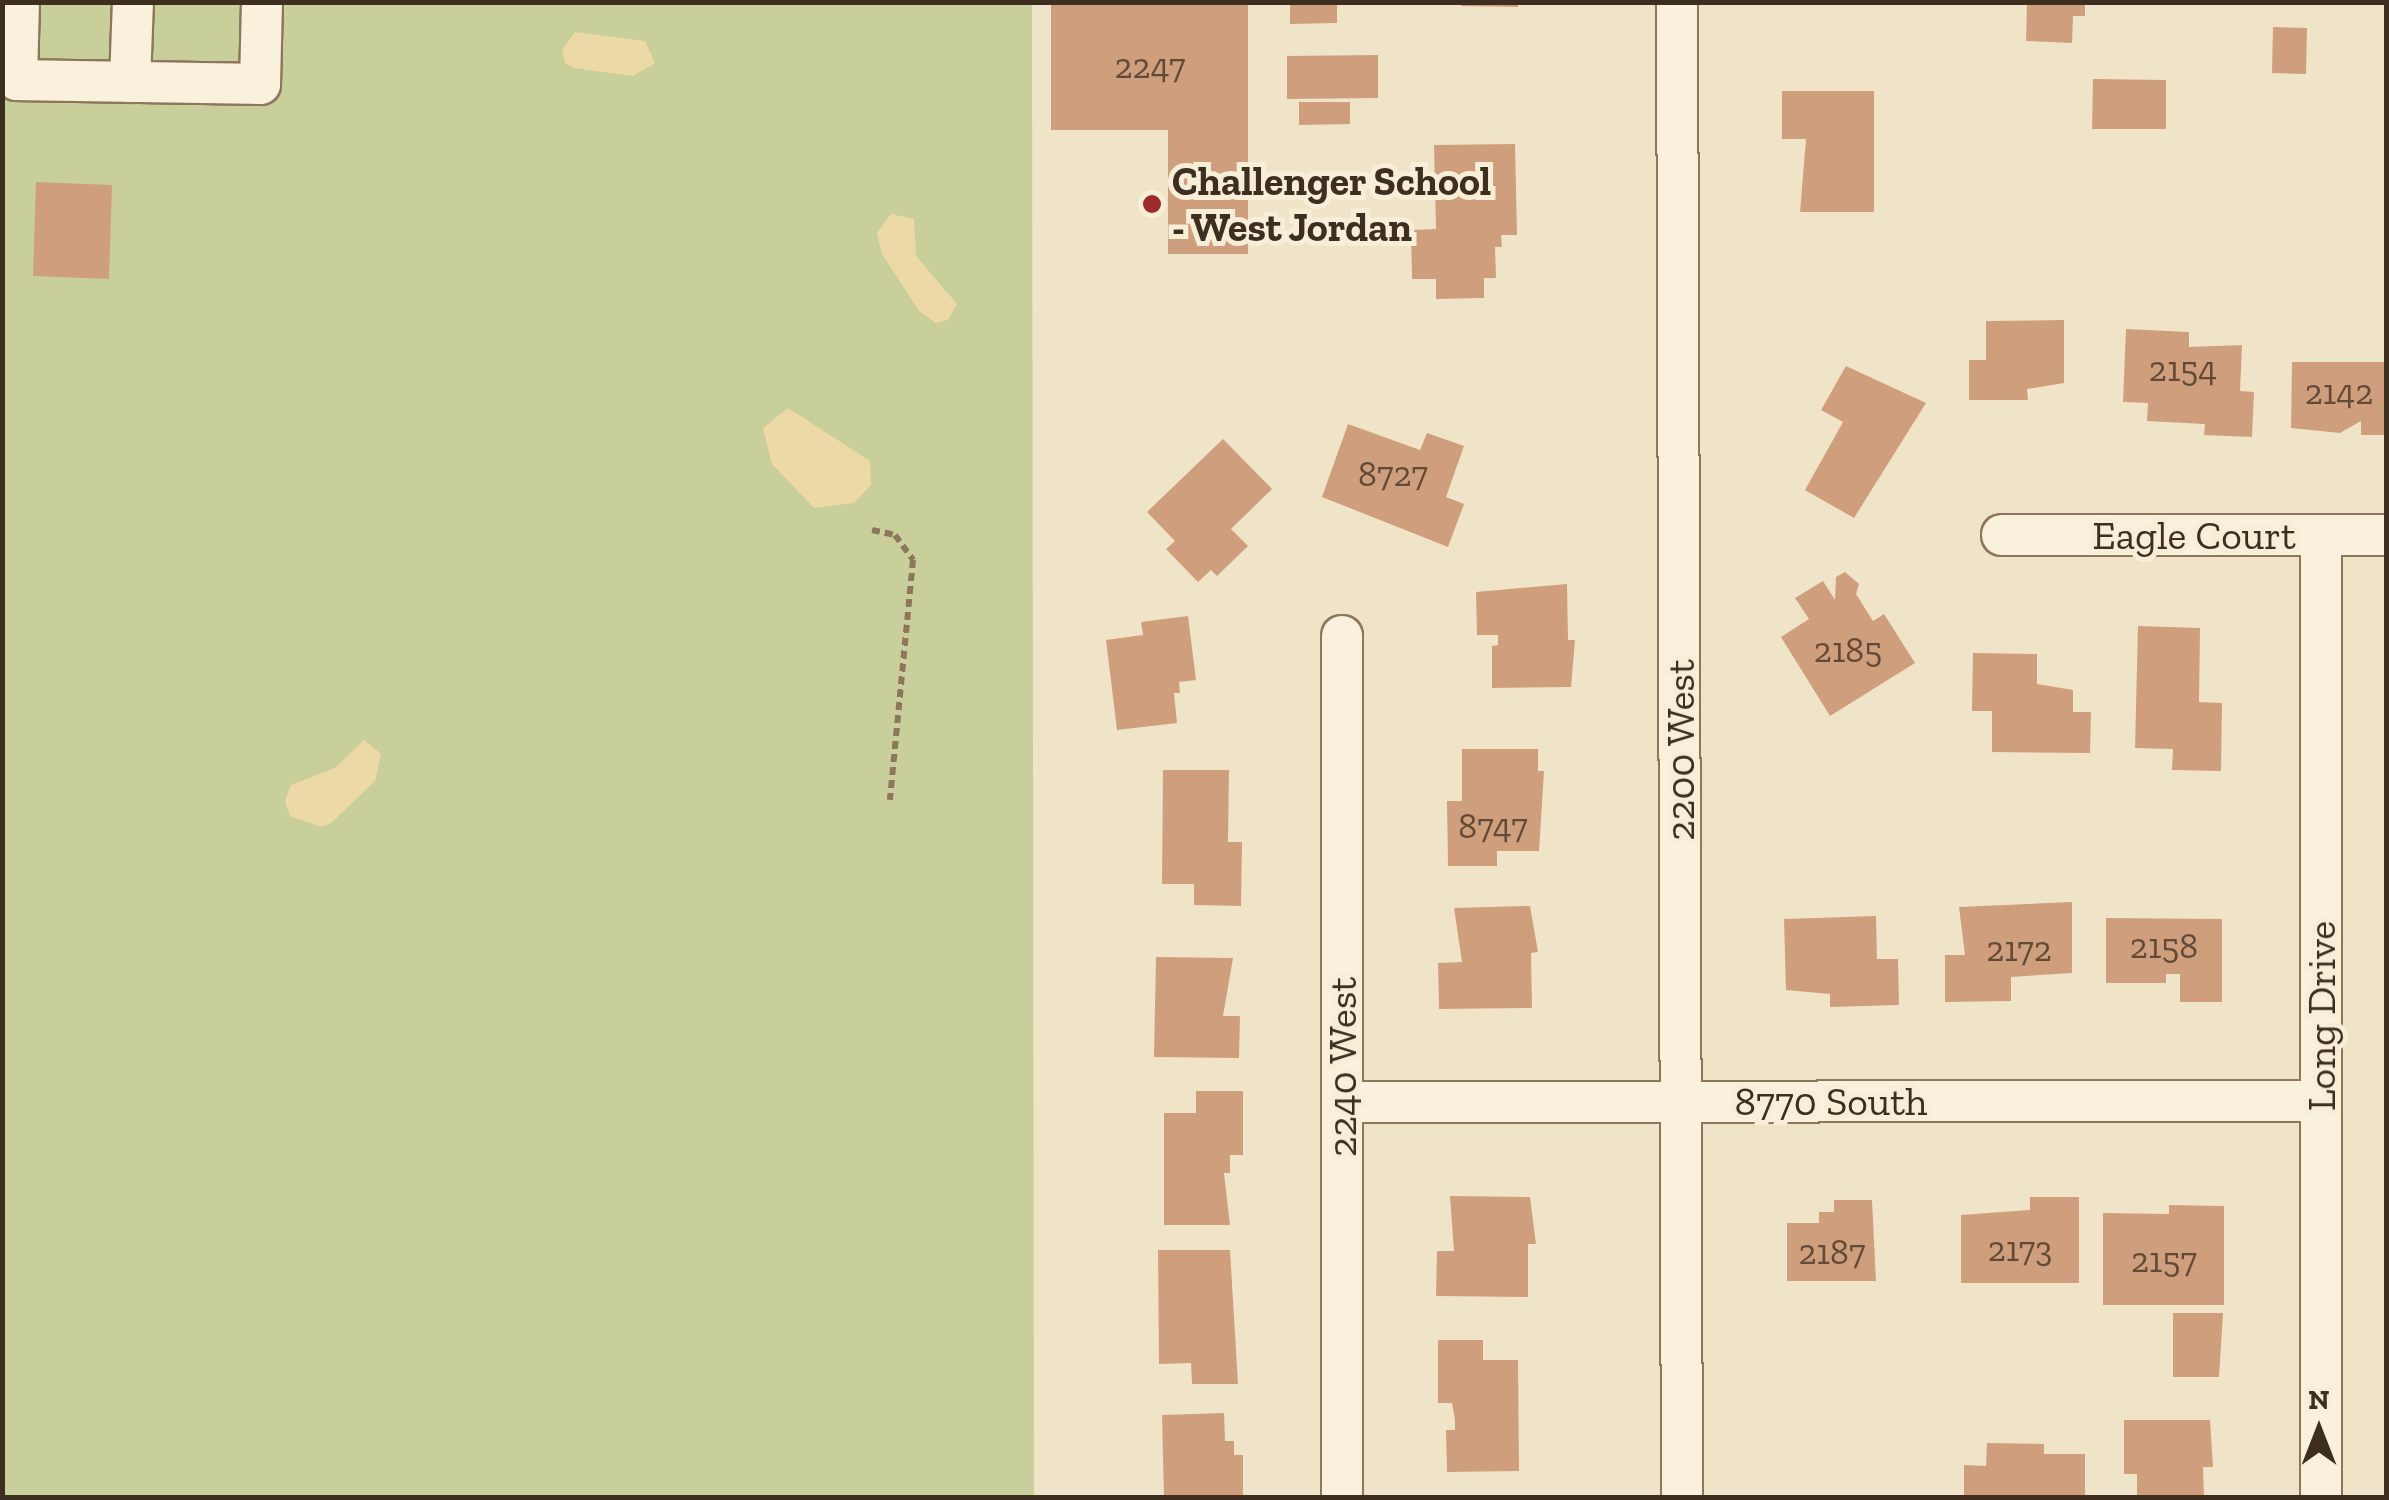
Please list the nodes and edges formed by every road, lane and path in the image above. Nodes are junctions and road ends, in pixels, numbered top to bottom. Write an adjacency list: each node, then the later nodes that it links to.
1 (19, 2): 5 (street)
2 (132, 2): 5 (street)
3 (262, 2): 5 (street)
4 (1676, 2): 12 (street, 2200 West)
5 (130, 82)
6 (872, 530): 11 (path)
7 (2002, 535): 8 (street, Eagle Court)
8 (2321, 535): 9 (street, Eagle Court); 13 (street, Long Drive)
9 (2386, 535)
10 (1342, 636): 14 (street, 2240 West)
11 (890, 800)
12 (1682, 1101): 13 (street, 8770 South); 14 (street, 8770 South); 16 (street, 2200 West)
13 (2321, 1101): 17 (street, Long Drive)
14 (1342, 1102): 15 (street, 2240 West)
15 (1342, 1498)
16 (1682, 1498)
17 (2321, 1498)

